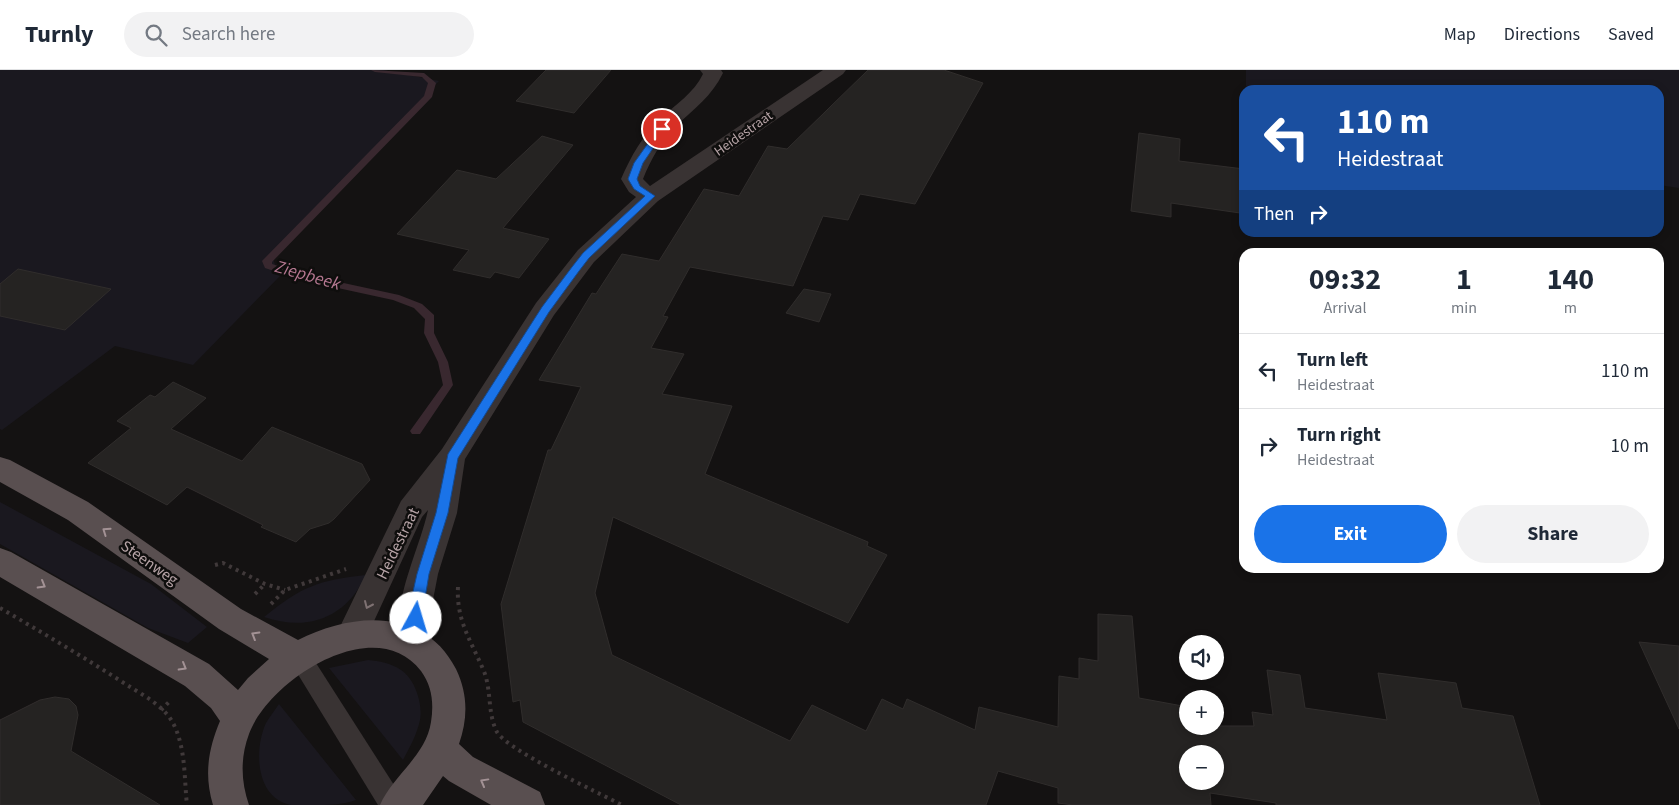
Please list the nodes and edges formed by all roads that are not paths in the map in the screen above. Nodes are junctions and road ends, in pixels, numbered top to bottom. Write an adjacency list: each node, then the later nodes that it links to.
1 (710, 70): 3 (street)
2 (836, 70): 3 (street, Heidestraat)
3 (650, 196): 4 (street, Heidestraat)
4 (452, 457): 7 (street, Heidestraat, one-way to 7); 8 (street, Heidestraat)
5 (0, 468): 9 (main road, Steenweg, one-way to 5)
6 (0, 560): 10 (main road, one-way to 10)
7 (352, 635): 8 (main road); 9 (main road)
8 (416, 645): 11 (main road)
9 (299, 656): 10 (main road); 13 (lane)
10 (238, 719): 12 (main road)
11 (440, 750): 14 (main road); 15 (main road, one-way to 11)
12 (231, 805)
13 (392, 805)
14 (398, 805)
15 (527, 805)

